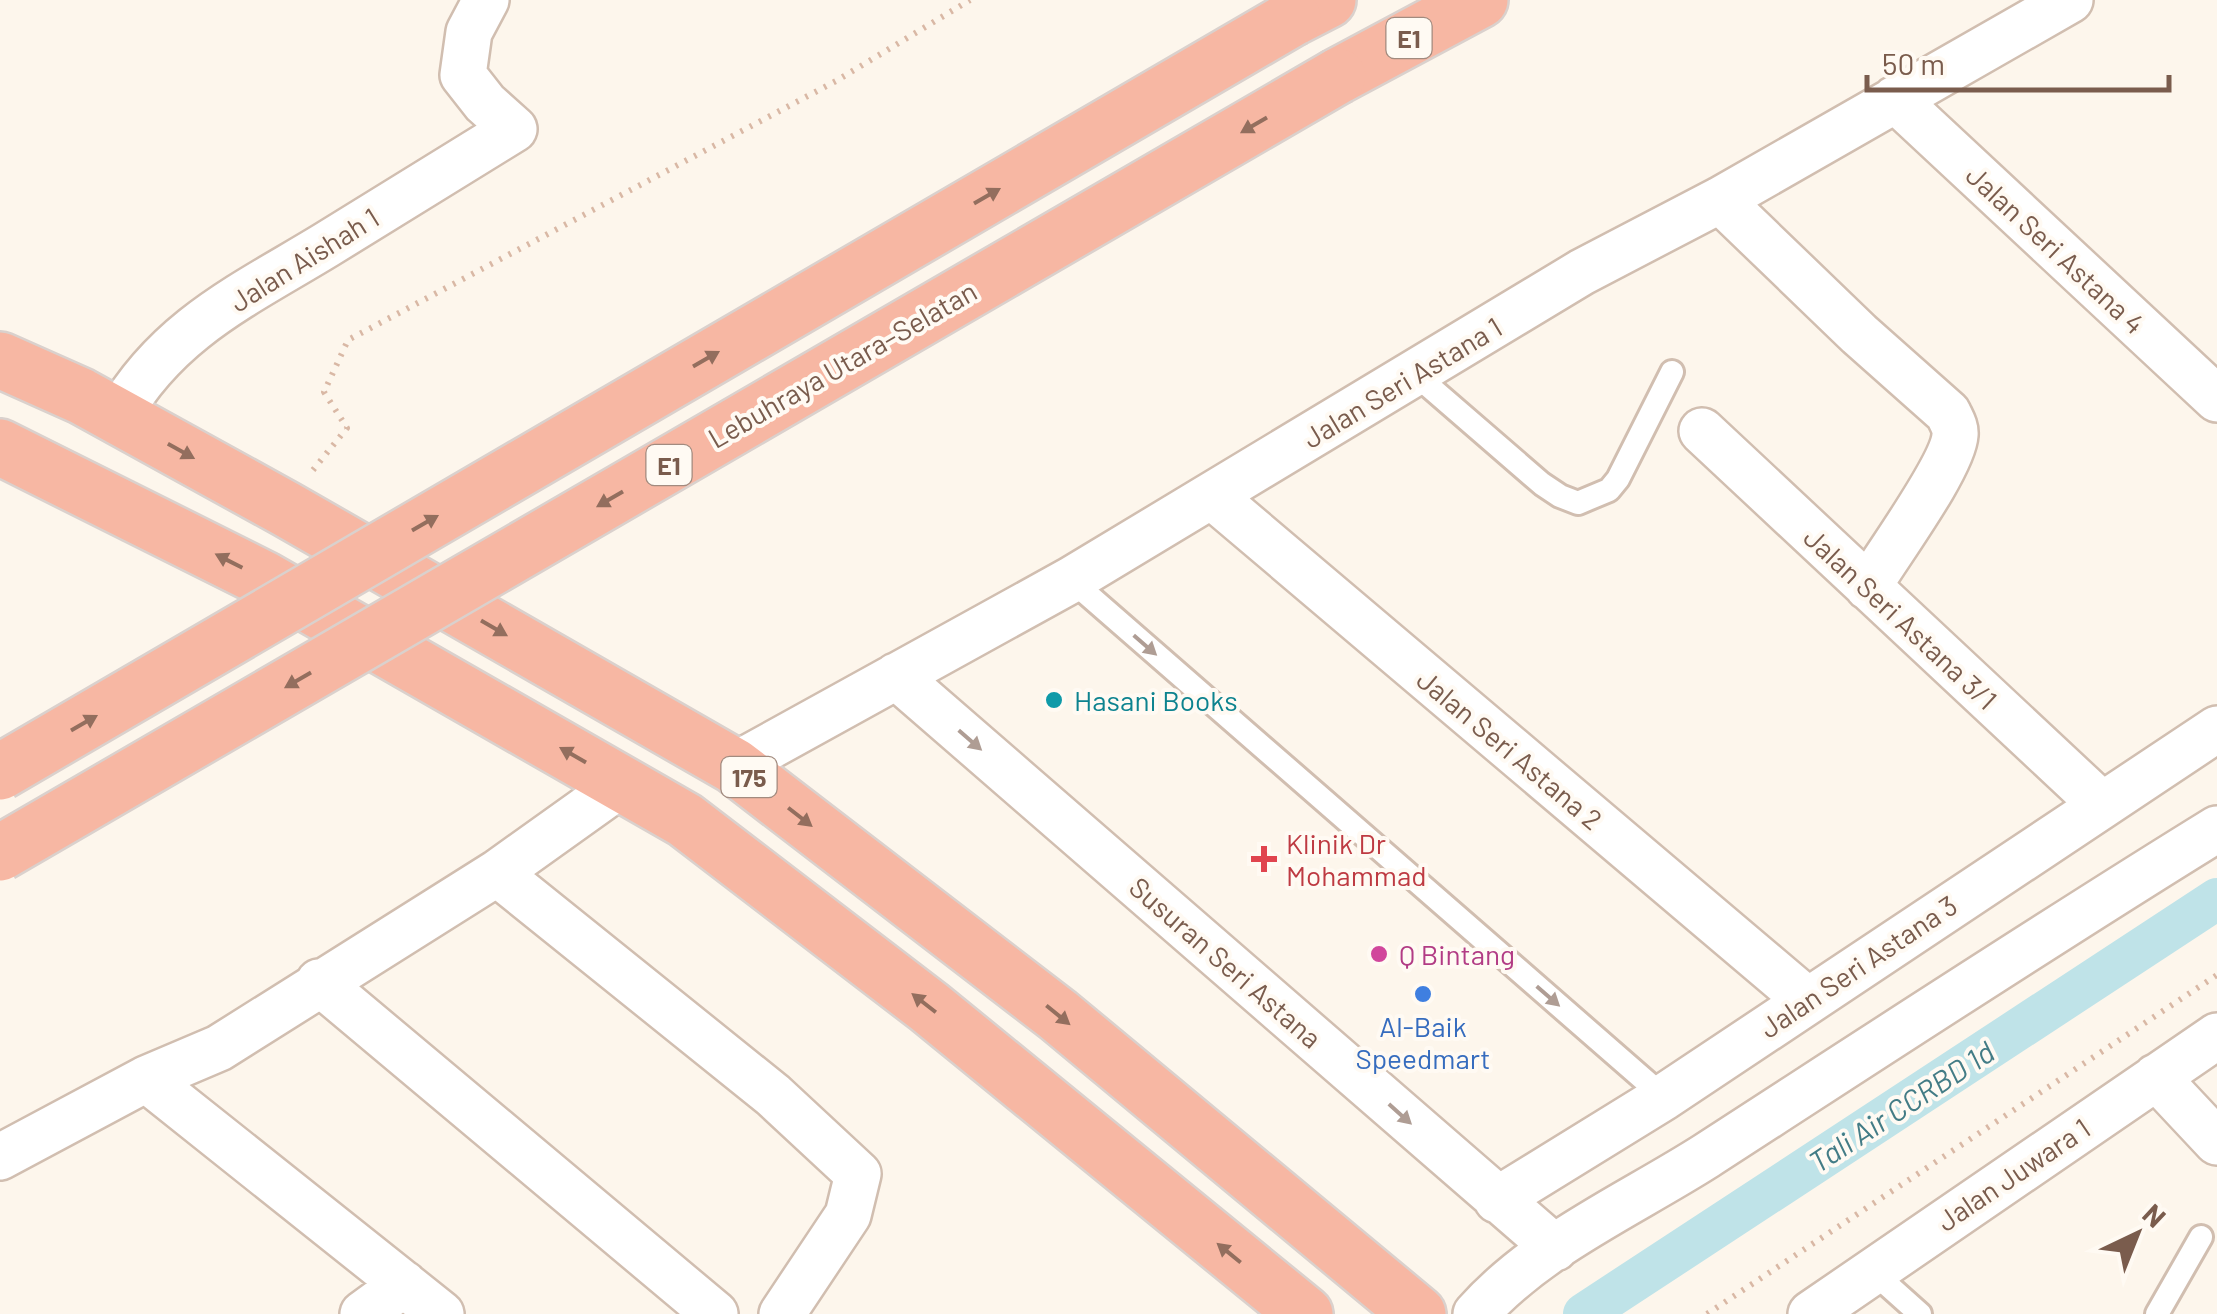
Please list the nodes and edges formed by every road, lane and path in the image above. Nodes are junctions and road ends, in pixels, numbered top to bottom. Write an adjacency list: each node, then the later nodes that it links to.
1 (486, 0): 12 (street, Jalan Aishah 1)
2 (970, 0): 16 (path)
3 (1480, 0): 26 (highway, Lebuhraya Utara–Selatan / E1, one-way to 26, bridge)
4 (2070, 0): 6 (street, Jalan Seri Astana 1)
5 (1310, 9): 22 (highway, one-way to 5, bridge)
6 (1895, 99): 7 (street, Jalan Seri Astana 1); 11 (street, Jalan Seri Astana 4)
7 (1720, 200): 10 (street, Jalan Seri Astana 1); 18 (street)
8 (0, 360): 12 (highway, 175)
9 (1672, 372): 10 (lane)
10 (1416, 374): 15 (street, Jalan Seri Astana 1)
11 (2217, 399)
12 (118, 416): 16 (highway, 175, one-way to 16)
13 (1702, 431): 18 (street, Jalan Seri Astana 3/1)
14 (0, 447): 23 (highway, 175, one-way to 14)
15 (1212, 496): 17 (street, Jalan Seri Astana 1); 30 (street, Jalan Seri Astana 2)
16 (286, 509): 21 (highway, 175, one-way to 21)
17 (1071, 580): 19 (street, Jalan Seri Astana 1); 34 (lane, one-way to 34)
18 (1868, 587): 24 (street, Jalan Seri Astana 3/1)
19 (896, 676): 21 (street, Jalan Seri Astana 1); 37 (street, Susuran Seri Astana, one-way to 37)
20 (2217, 729): 24 (street, Jalan Seri Astana 3)
21 (734, 766): 47 (highway, 175, one-way to 47)
22 (0, 772)
23 (623, 783): 27 (street); 46 (highway, 175, one-way to 23)
24 (2101, 804): 30 (street, Jalan Seri Astana 3)
25 (2217, 829): 39 (street)
26 (0, 853)
27 (497, 873): 29 (street); 45 (street)
28 (2217, 975): 49 (path)
29 (319, 982): 33 (street); 44 (street)
30 (1808, 1001): 34 (street, Jalan Seri Astana 3)
31 (2217, 1036): 32 (street, Jalan Juwara 1)
32 (2156, 1077): 35 (street); 40 (street, Jalan Juwara 1)
33 (146, 1079): 36 (street); 41 (street)
34 (1664, 1096): 37 (street, Jalan Seri Astana 3)
35 (2217, 1142)
36 (0, 1156)
37 (1497, 1200): 39 (street, Susuran Seri Astana)
38 (2201, 1237): 52 (lane)
39 (1555, 1248): 48 (street)
40 (1872, 1271): 50 (street, Jalan Juwara 1); 51 (lane)
41 (404, 1284): 42 (street); 43 (street)
42 (363, 1314)
43 (441, 1314)
44 (715, 1314)
45 (782, 1314)
46 (1305, 1314)
47 (1418, 1314)
48 (1476, 1314)
49 (1707, 1314)
50 (1811, 1314)
51 (1920, 1314)
52 (2157, 1314)

